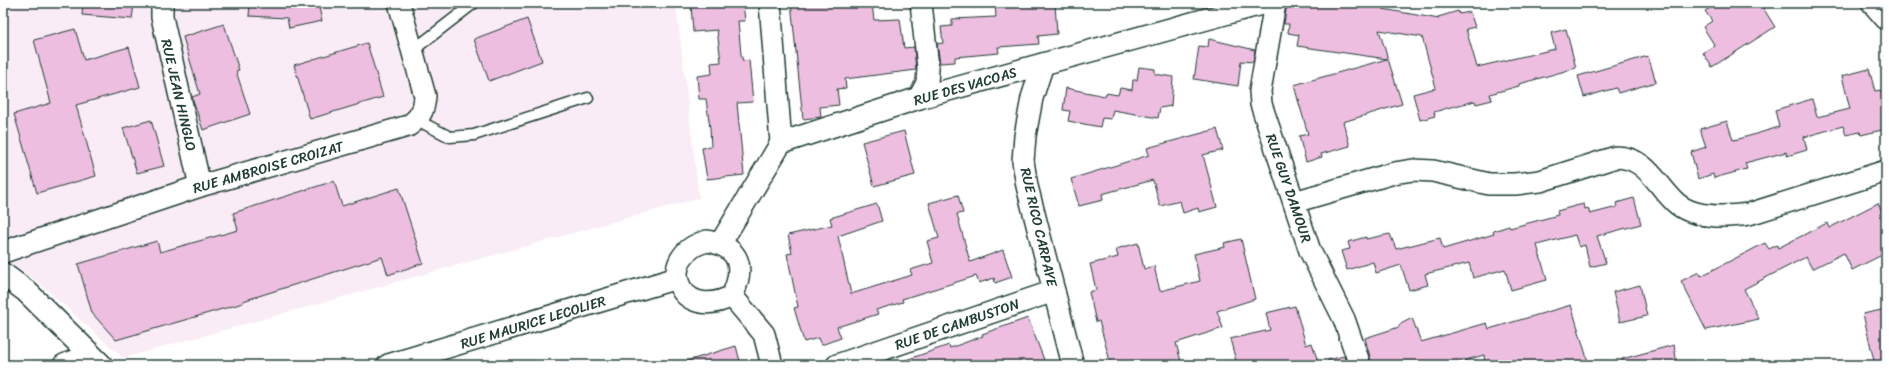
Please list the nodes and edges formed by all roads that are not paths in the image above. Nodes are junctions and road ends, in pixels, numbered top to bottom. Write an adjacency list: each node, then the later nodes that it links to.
1 (162, 3): 17 (street, RUE JEAN HINGLO)
2 (399, 3): 10 (street)
3 (474, 3): 10 (lane)
4 (770, 3): 15 (street)
5 (921, 3): 13 (street)
6 (1265, 3): 11 (street, RUE DES VACOAS)
7 (1275, 3): 18 (street, RUE GUY DAMOUR)
8 (1873, 3): 9 (street)
9 (1886, 18)
10 (412, 51): 14 (street)
11 (1043, 64): 13 (street, RUE DES VACOAS); 23 (street, RUE RICO CARPAYE)
12 (588, 98): 14 (lane)
13 (920, 98): 15 (street, RUE DES VACOAS)
14 (417, 120): 17 (street, RUE AMBROISE CROIZAT)
15 (781, 143): 19 (street)
16 (1886, 171): 18 (street)
17 (200, 186): 20 (street, RUE AMBROISE CROIZAT)
18 (1294, 202): 31 (street, RUE GUY DAMOUR)
19 (720, 244): 22 (street); 24 (street)
20 (3, 252)
21 (3, 274): 25 (street)
22 (677, 278): 24 (street); 27 (street, RUE MAURICE LECOLIER)
23 (1054, 291): 29 (street, RUE DE CAMBUSTON); 30 (street, RUE RICO CARPAYE)
24 (732, 296): 28 (street)
25 (95, 360): 26 (street)
26 (64, 365)
27 (388, 365)
28 (772, 365)
29 (837, 365)
30 (1073, 365)
31 (1360, 365)

